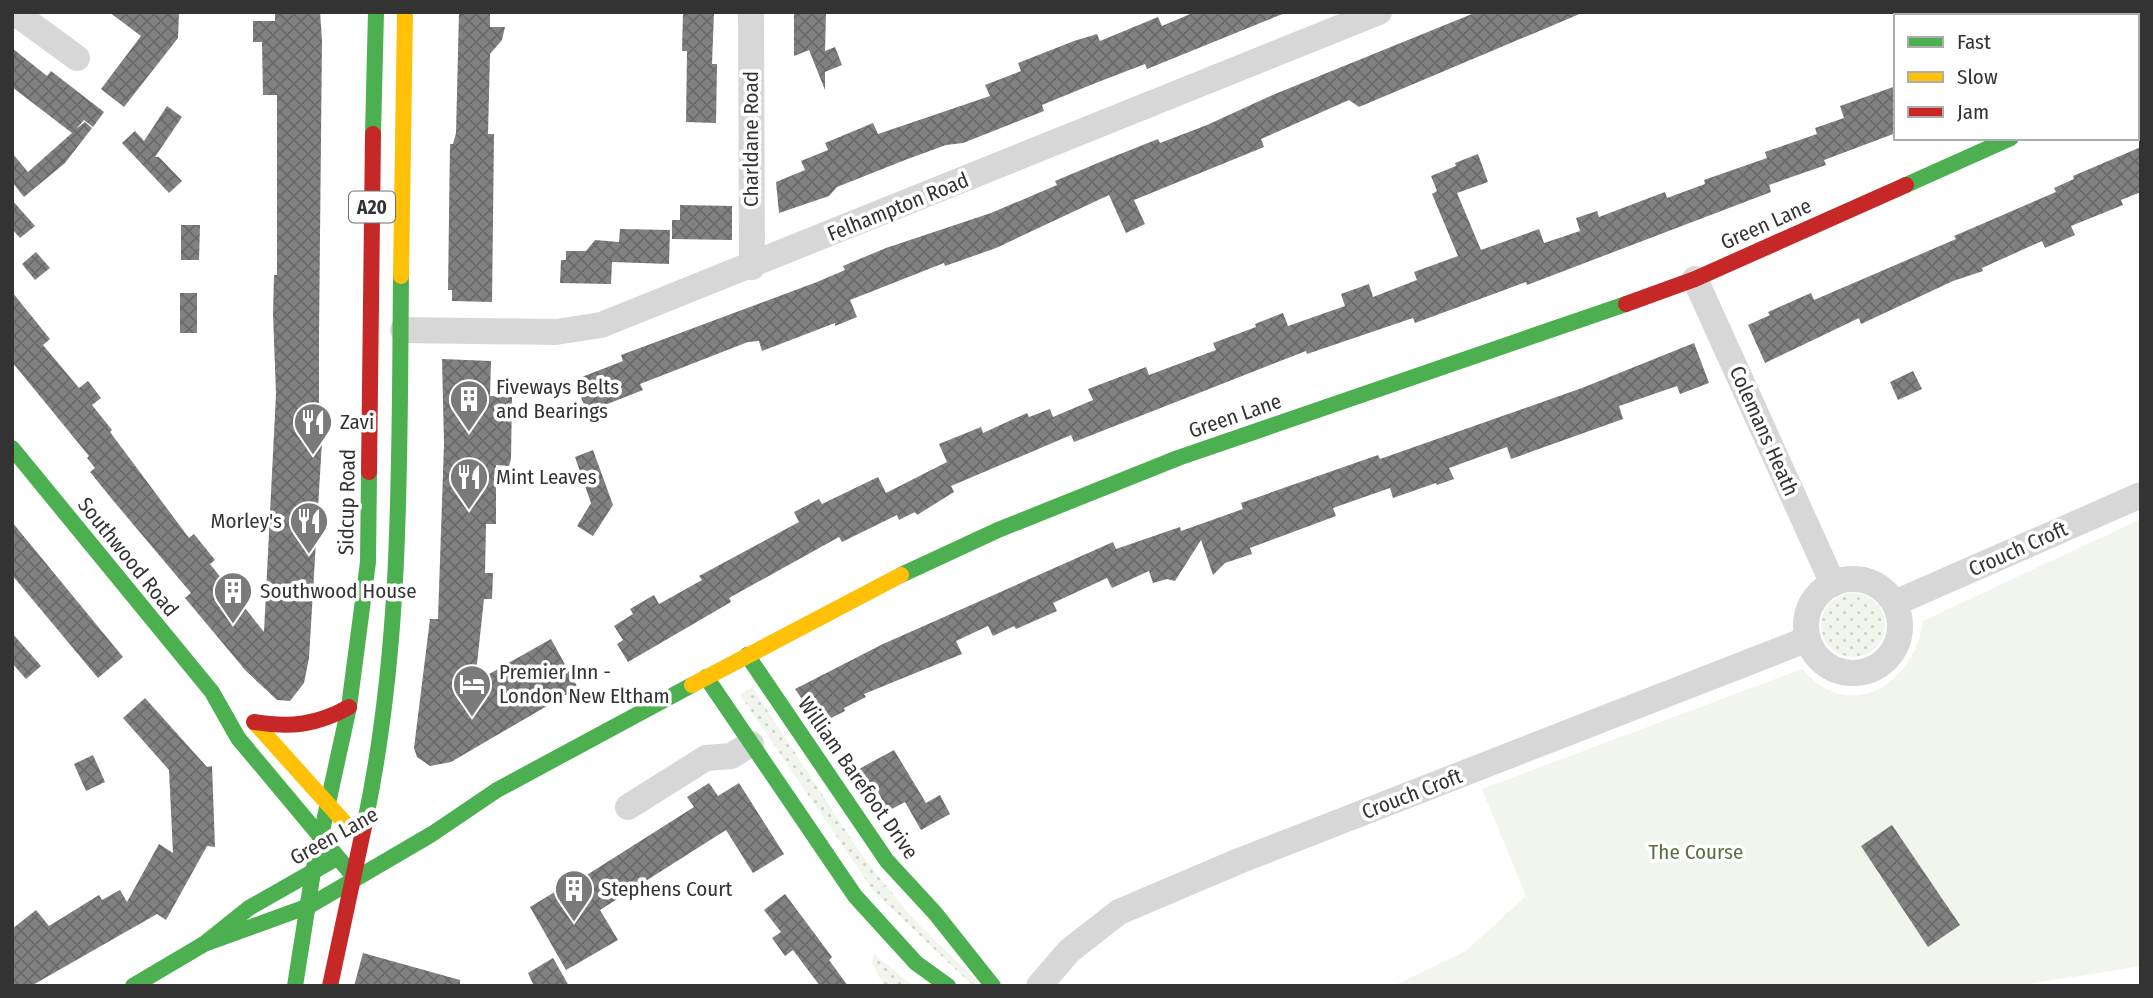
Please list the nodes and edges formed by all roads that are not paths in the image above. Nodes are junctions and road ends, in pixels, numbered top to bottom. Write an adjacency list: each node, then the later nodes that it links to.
1 (15, 12): 6 (street)
2 (376, 12): 19 (main road, Sidcup Road / A20)
3 (405, 12): 10 (main road, A20)
4 (751, 12): 8 (street, Charldane Road)
5 (1379, 12): 8 (street, Felhampton Road)
6 (77, 58)
7 (2007, 140): 9 (main road, Green Lane)
8 (752, 267): 10 (street, Felhampton Road)
9 (1695, 279): 13 (street, Colemans Heath); 16 (main road, Green Lane)
10 (402, 330): 28 (main road, A20)
11 (12, 448): 18 (main road, Southwood Road)
12 (2141, 495): 14 (street, Crouch Croft)
13 (1833, 584): 14 (street); 15 (street)
14 (1895, 603): 15 (street)
15 (1808, 639): 39 (street, Crouch Croft)
16 (747, 655): 17 (main road, Green Lane); 38 (main road, William Barefoot Drive)
17 (706, 677): 21 (main road); 22 (main road, Green Lane)
18 (212, 692): 20 (main road, Southwood Road); 27 (main road, Southwood Road)
19 (349, 707): 20 (main road, Southwood Road); 23 (main road, Sidcup Road / A20)
20 (254, 722): 23 (main road, Southwood Road)
21 (751, 744): 24 (street); 37 (main road)
22 (497, 790): 25 (main road, Green Lane); 31 (main road, Green Lane)
23 (328, 804): 27 (main road, Sidcup Road / A20); 28 (main road, Southwood Road)
24 (628, 807)
25 (438, 811)
26 (383, 833): 28 (main road, Green Lane)
27 (320, 838): 29 (main road, Southwood Road); 30 (main road, Sidcup Road / A20)
28 (362, 844): 29 (main road, Green Lane); 31 (main road, A20)
29 (338, 858): 30 (main road, Green Lane); 31 (main road, Southwood Road)
30 (313, 872): 32 (main road, Sidcup Road / A20); 33 (main road, Green Lane)
31 (355, 878): 32 (main road, Green Lane); 36 (main road, A20)
32 (309, 906): 33 (main road, Green Lane); 35 (main road, Sidcup Road / A20)
33 (204, 944): 34 (main road, Green Lane)
34 (133, 986)
35 (295, 986)
36 (330, 986)
37 (948, 986)
38 (993, 986)
39 (1039, 986)

